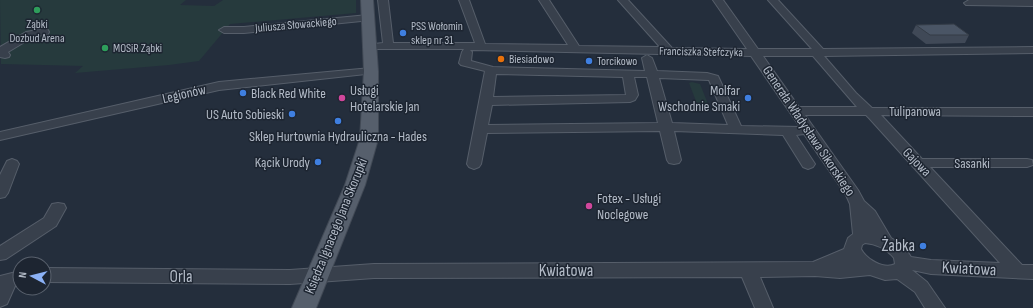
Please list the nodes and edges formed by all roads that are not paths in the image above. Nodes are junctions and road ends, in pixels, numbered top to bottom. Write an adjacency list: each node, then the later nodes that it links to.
1 (367, 0): 10 (main road, Księdza Ignacego Jana Skorupki)
2 (384, 0): 13 (street)
3 (464, 0): 15 (street)
4 (544, 0): 16 (street)
5 (623, 0): 18 (street)
6 (718, 0): 20 (street, Generała Władysława Sikorskiego)
7 (772, 0): 21 (street, Gajowa)
8 (1033, 2): 9 (street)
9 (969, 3)
10 (368, 18): 11 (street, Juliusza Słowackiego); 14 (main road, Księdza Ignacego Jana Skorupki)
11 (224, 30)
12 (44, 32): 22 (street)
13 (388, 45): 14 (street, Franciszka Stefczyka); 15 (street, Franciszka Stefczyka)
14 (369, 47): 25 (main road, Księdza Ignacego Jana Skorupki)
15 (480, 47): 16 (street, Franciszka Stefczyka)
16 (574, 49): 18 (street, Franciszka Stefczyka)
17 (1033, 50): 21 (street, Franciszka Stefczyka)
18 (669, 51): 20 (street, Franciszka Stefczyka)
19 (467, 52): 24 (street)
20 (756, 53): 21 (street, Franciszka Stefczyka); 29 (street, Generała Władysława Sikorskiego)
21 (818, 53): 30 (street, Gajowa)
22 (5, 55)
23 (647, 58): 27 (street)
24 (491, 70): 26 (street); 28 (street)
25 (371, 71): 35 (street, Legionów); 54 (main road, Księdza Ignacego Jana Skorupki)
26 (628, 74): 27 (street); 28 (street)
27 (652, 74): 32 (street); 34 (street)
28 (486, 102): 33 (street)
29 (797, 111): 30 (street, Tulipanowa); 43 (street, Generała Władysława Sikorskiego)
30 (868, 111): 31 (street, Tulipanowa); 37 (street, Gajowa)
31 (1033, 112)
32 (666, 126): 33 (street); 34 (street); 36 (street)
33 (481, 129): 40 (street)
34 (736, 129): 41 (street)
35 (0, 136)
36 (674, 160)
37 (917, 163): 38 (street, Sasanki); 53 (street, Gajowa)
38 (1027, 163)
39 (12, 164): 42 (street)
40 (474, 164)
41 (808, 164)
42 (0, 193)
43 (858, 204): 45 (street, Generała Władysława Sikorskiego); 46 (street, Generała Władysława Sikorskiego)
44 (58, 208): 48 (street)
45 (862, 237): 46 (street); 47 (street)
46 (885, 242): 49 (street)
47 (853, 252): 50 (street, Kwiatowa); 51 (street)
48 (0, 254)
49 (902, 267): 51 (street, Kwiatowa); 53 (street, Kwiatowa); 60 (street)
50 (815, 268): 51 (street, Kwiatowa); 52 (street, Kwiatowa)
51 (870, 268)
52 (748, 270): 54 (street, Kwiatowa); 59 (street)
53 (1026, 272)
54 (317, 274): 55 (street, Orla); 58 (main road, Księdza Ignacego Jana Skorupki)
55 (52, 275)
56 (10, 281): 57 (street)
57 (0, 299)
58 (304, 308)
59 (764, 308)
60 (936, 308)

